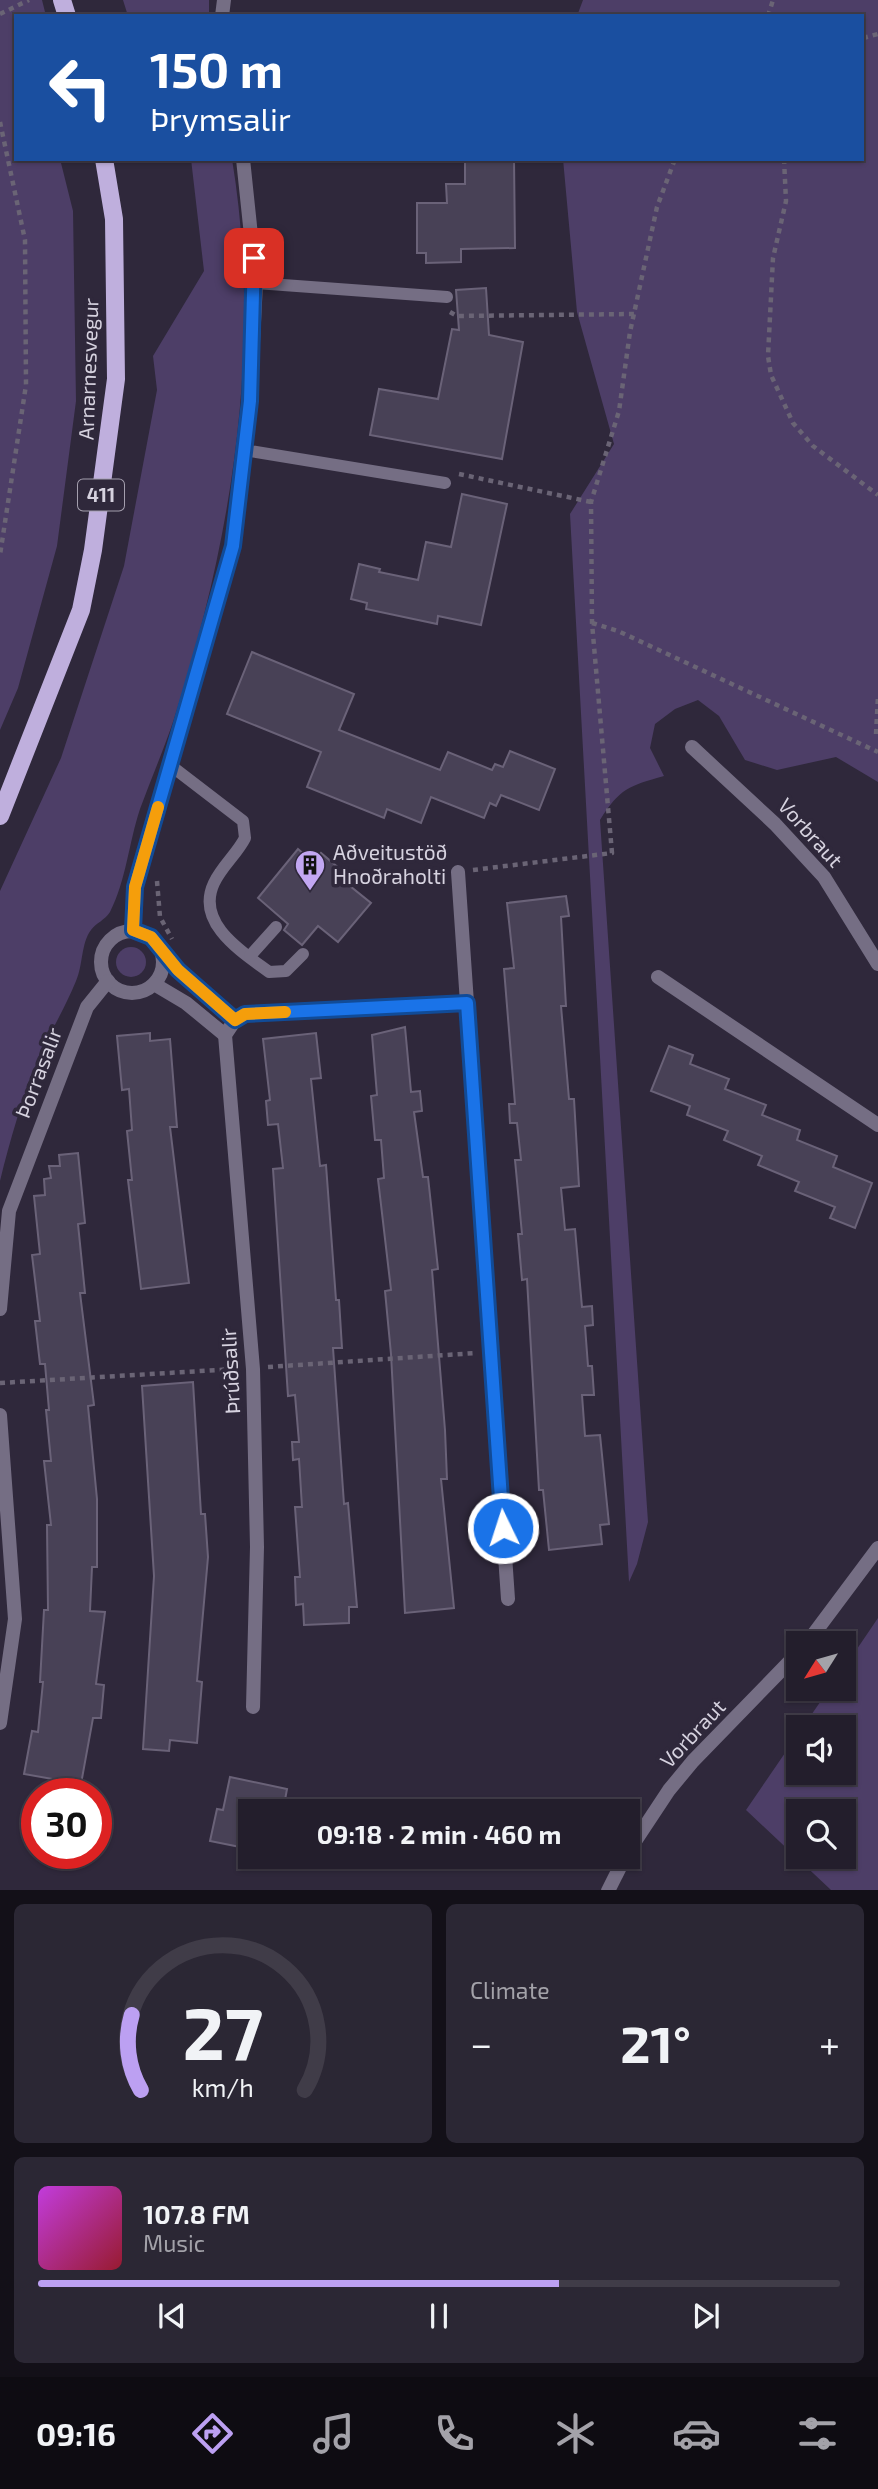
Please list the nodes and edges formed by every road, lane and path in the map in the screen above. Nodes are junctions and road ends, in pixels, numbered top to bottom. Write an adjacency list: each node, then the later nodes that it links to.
1 (29, 0): 2 (path)
2 (0, 14)
3 (0, 122): 15 (path)
4 (104, 161): 22 (main road, Arnarnesvegur / 411)
5 (243, 161): 8 (street)
6 (674, 161): 11 (path)
7 (784, 161): 14 (path)
8 (256, 283): 9 (lane); 12 (street)
9 (422, 295): 10 (lane); 11 (path)
10 (447, 297)
11 (634, 314): 16 (path)
12 (244, 450): 13 (lane); 21 (street)
13 (445, 483)
14 (878, 495)
15 (0, 555)
16 (592, 623): 20 (path); 23 (path)
17 (878, 696): 18 (path)
18 (876, 734)
19 (692, 747): 29 (street, Vorbraut)
20 (878, 752)
21 (170, 765): 25 (street); 28 (lane)
22 (0, 816)
23 (458, 872): 33 (street)
24 (276, 927): 28 (lane)
25 (133, 930): 26 (street); 31 (street)
26 (162, 954): 32 (street); 34 (street)
27 (303, 954): 28 (lane)
28 (250, 956)
29 (878, 964)
30 (658, 977): 36 (street)
31 (108, 981): 32 (street); 37 (street, Þorrasalir)
32 (154, 984): 35 (street)
33 (467, 1003): 34 (street); 38 (street)
34 (235, 1020): 35 (street)
35 (225, 1035): 47 (street, Þrúðsalir)
36 (878, 1125)
37 (0, 1309)
38 (491, 1352): 39 (path); 44 (street)
39 (290, 1364)
40 (205, 1370): 41 (path)
41 (0, 1383)
42 (0, 1415): 48 (street)
43 (878, 1548): 45 (street)
44 (508, 1599)
45 (816, 1631)
46 (786, 1665): 49 (street, Vorbraut)
47 (253, 1707)
48 (0, 1723)
49 (640, 1834)
50 (619, 1869): 51 (street)
51 (608, 1890)

